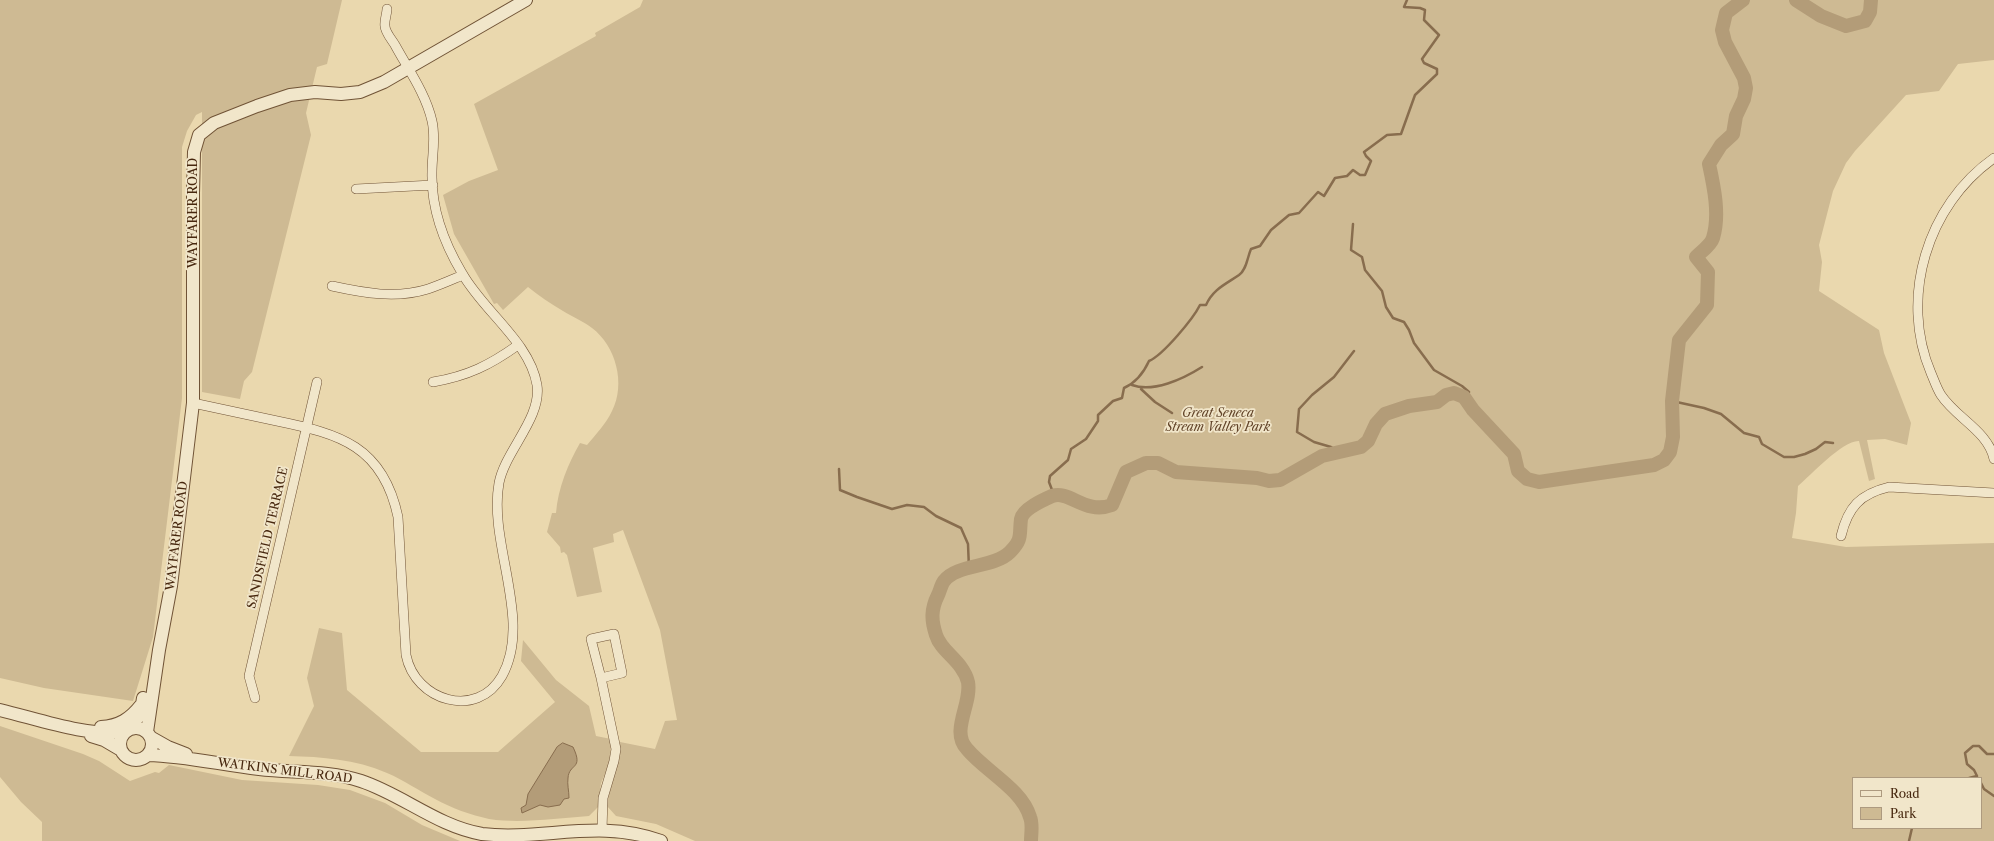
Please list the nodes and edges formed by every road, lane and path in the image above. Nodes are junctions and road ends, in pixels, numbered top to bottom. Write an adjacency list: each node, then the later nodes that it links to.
1 (526, 0): 3 (street, WAYFARER ROAD)
2 (387, 9): 3 (street)
3 (408, 69): 5 (street); 12 (street, WAYFARER ROAD)
4 (1994, 158): 14 (street)
5 (433, 185): 6 (street); 7 (street)
6 (356, 189)
7 (463, 275): 8 (street); 9 (street)
8 (332, 286)
9 (518, 345): 11 (street); 13 (street)
10 (317, 382): 13 (street, SANDSFIELD TERRACE)
11 (433, 382)
12 (193, 403): 13 (street); 17 (street, WAYFARER ROAD)
13 (306, 427): 19 (street, SANDSFIELD TERRACE)
14 (1994, 459)
15 (1994, 493): 16 (street)
16 (1841, 536)
17 (158, 650): 20 (street, WAYFARER ROAD); 24 (street, WAYFARER ROAD)
18 (601, 678): 18 (street); 28 (street)
19 (255, 698)
20 (142, 702): 22 (street); 23 (street, WAYFARER ROAD)
21 (0, 710): 22 (street)
22 (72, 727): 23 (street); 25 (street)
23 (129, 730): 24 (street); 25 (street)
24 (149, 735): 26 (street); 27 (street, WATKINS MILL ROAD)
25 (121, 750): 26 (street)
26 (148, 755): 27 (street, WATKINS MILL ROAD)
27 (208, 761): 28 (street, WATKINS MILL ROAD)
28 (602, 830): 29 (street, WATKINS MILL ROAD)
29 (661, 841)

